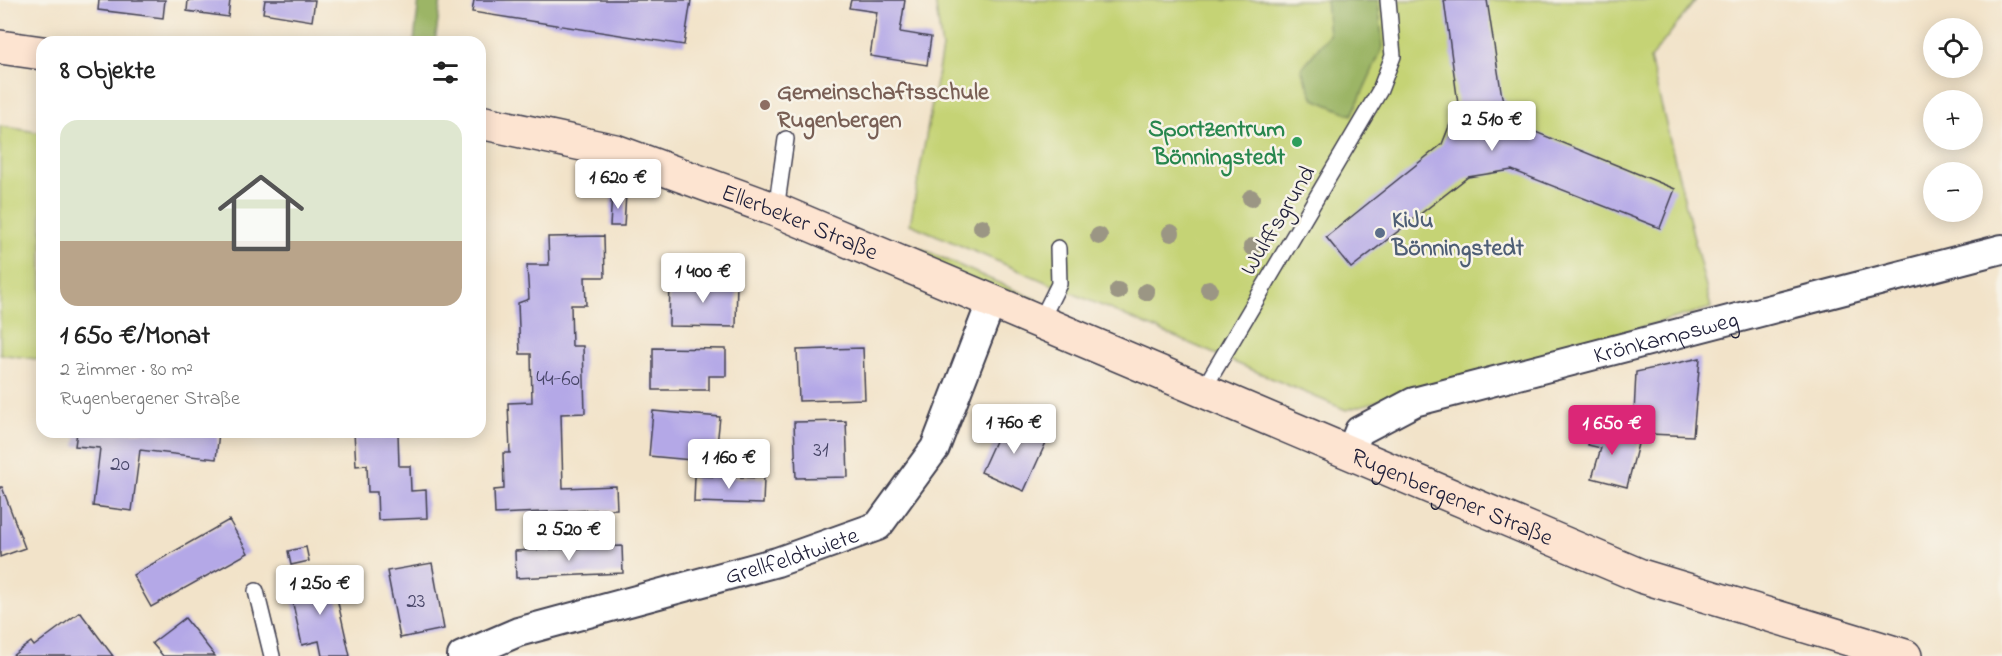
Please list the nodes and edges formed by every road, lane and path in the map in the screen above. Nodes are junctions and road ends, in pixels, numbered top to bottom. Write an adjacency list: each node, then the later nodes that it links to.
1 (1388, 0): 11 (lane, Wulffsgrund)
2 (0, 47): 3 (main road)
3 (36, 52)
4 (486, 123): 6 (main road, Ellerbeker Straße)
5 (786, 139): 6 (lane)
6 (776, 210): 9 (main road, Ellerbeker Straße)
7 (1058, 248): 10 (lane)
8 (2002, 249): 12 (street, Krönkampsweg)
9 (1000, 307): 10 (main road, Rugenbergener Straße); 15 (street, Grellfeldtwiete)
10 (1040, 322): 11 (main road, Rugenbergener Straße)
11 (1203, 390): 12 (main road, Rugenbergener Straße)
12 (1350, 453): 16 (main road, Rugenbergener Straße)
13 (256, 591): 14 (lane)
14 (272, 656)
15 (462, 656)
16 (1905, 656)

